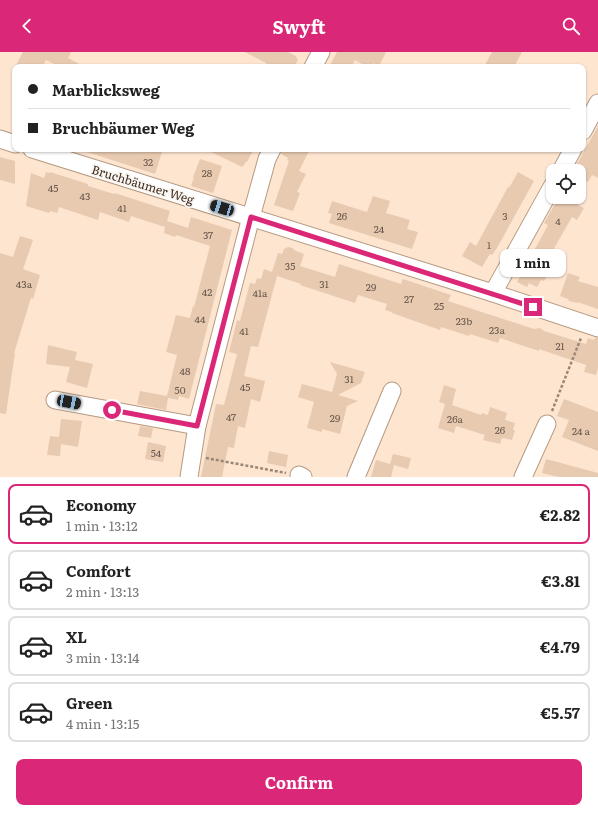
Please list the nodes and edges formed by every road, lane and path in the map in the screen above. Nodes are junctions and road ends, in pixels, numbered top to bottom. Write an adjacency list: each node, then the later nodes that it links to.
1 (321, 52): 2 (street)
2 (315, 64)
3 (598, 104): 4 (street)
4 (586, 126)
5 (0, 139): 6 (street)
6 (12, 143)
7 (42, 152): 12 (street, Bruchbäumer Weg)
8 (270, 152): 12 (street)
9 (571, 152): 10 (street)
10 (565, 164)
11 (546, 198): 13 (street)
12 (251, 217): 13 (street, Bruchbäumer Weg); 18 (street)
13 (493, 293): 14 (street, Bruchbäumer Weg)
14 (592, 326): 17 (path)
15 (392, 391): 22 (street)
16 (55, 400): 18 (street)
17 (547, 424): 23 (street)
18 (197, 426): 19 (street)
19 (192, 456): 20 (path); 21 (street)
20 (301, 476)
21 (189, 477)
22 (356, 477)
23 (523, 477)

